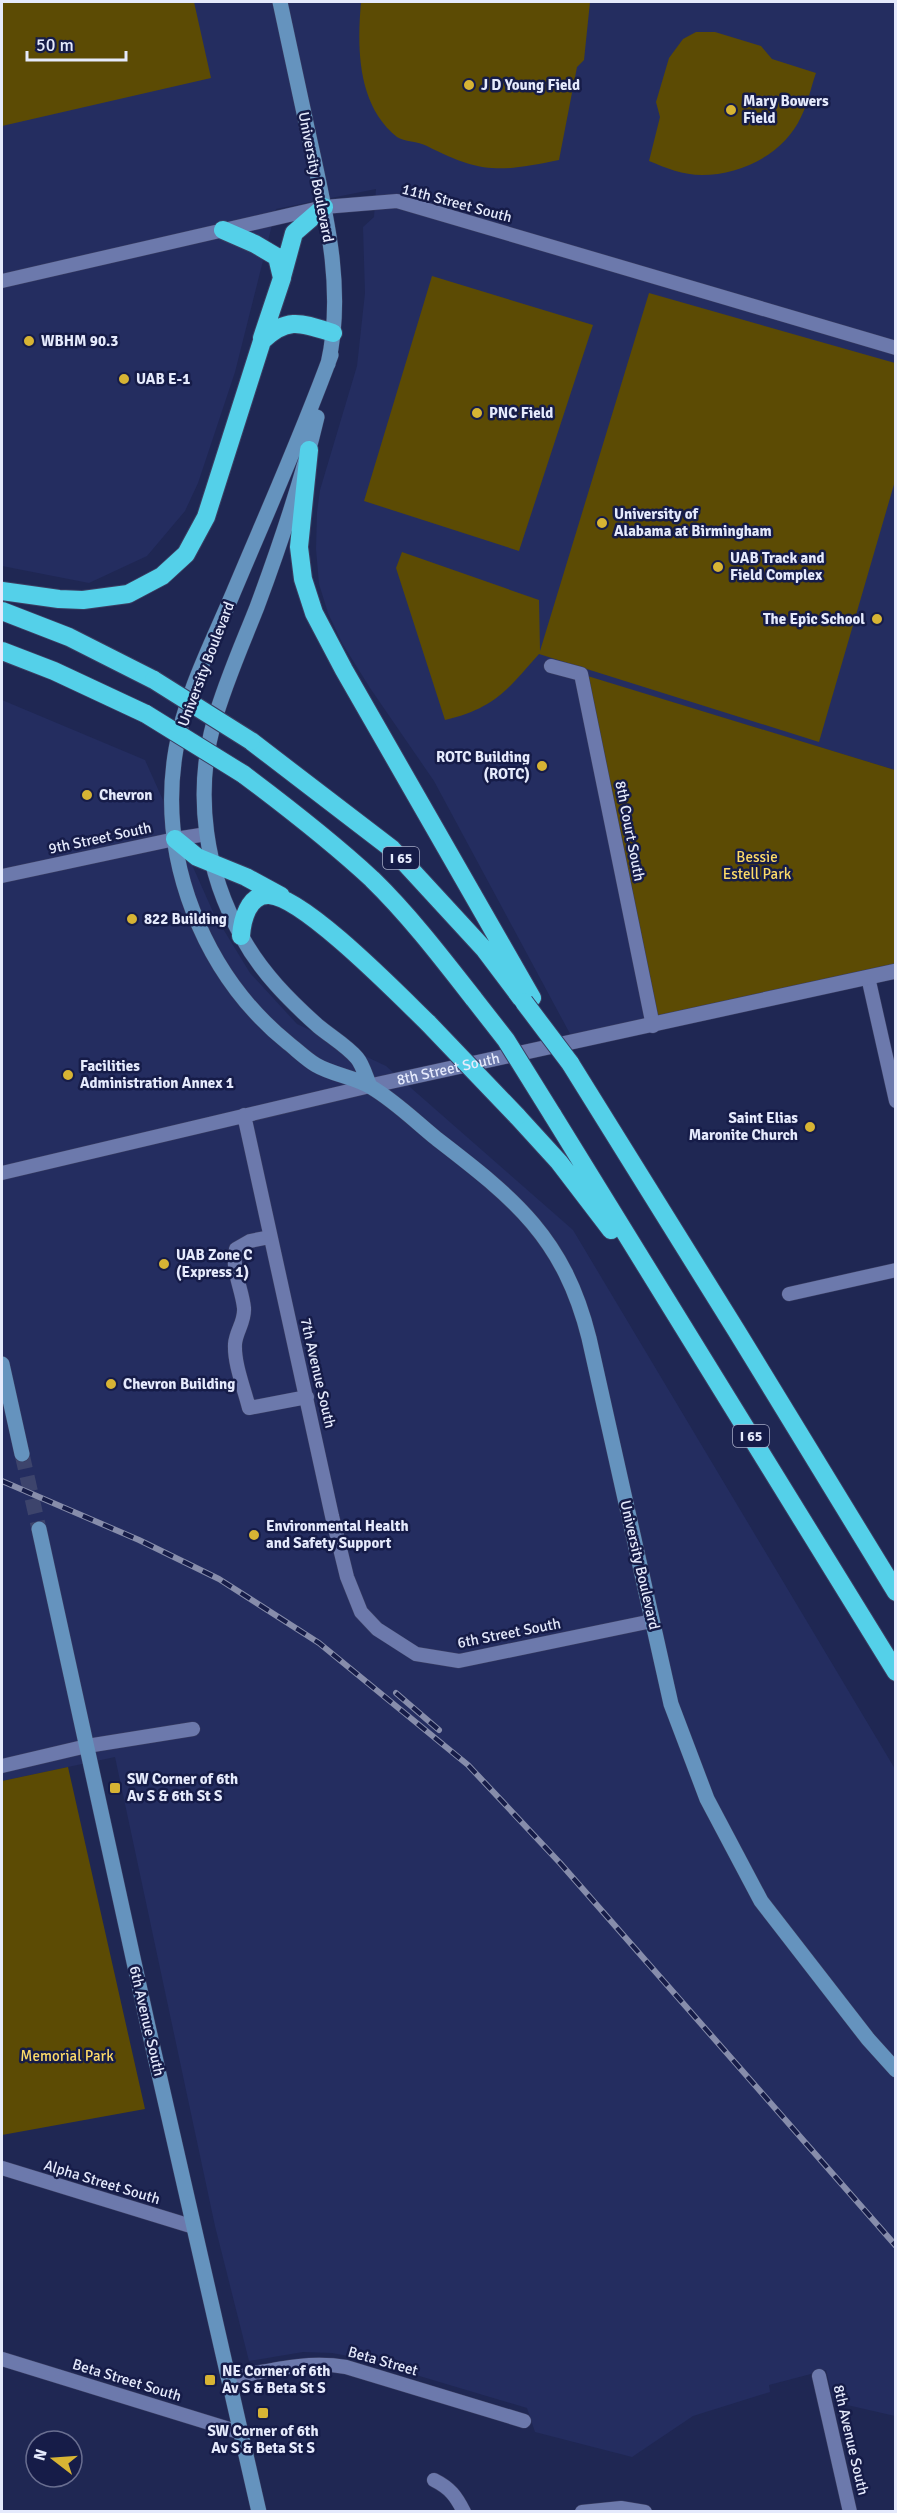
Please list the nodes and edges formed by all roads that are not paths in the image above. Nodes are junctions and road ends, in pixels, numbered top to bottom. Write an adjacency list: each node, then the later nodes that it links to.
1 (280, 2): 2 (main road, University Boulevard)
2 (324, 207): 3 (street, 11th Street South); 4 (highway); 6 (main road, University Boulevard); 8 (street, 11th Street South)
3 (223, 230): 4 (highway); 5 (street, 11th Street South)
4 (282, 278): 7 (highway)
5 (2, 280)
6 (333, 333): 7 (highway); 9 (main road, University Boulevard)
7 (262, 340): 11 (highway)
8 (896, 348)
9 (330, 355): 10 (main road, University Boulevard); 16 (main road, University Boulevard)
10 (309, 450): 15 (main road, University Boulevard); 23 (highway)
11 (2, 591)
12 (2, 611): 23 (highway, I 65, bridge)
13 (2, 651): 32 (highway, I 65, bridge)
14 (551, 666): 24 (street, 8th Court South)
15 (207, 834): 16 (street, 9th Street South); 17 (main road, University Boulevard)
16 (175, 839): 17 (highway); 18 (street, 9th Street South); 25 (main road, University Boulevard)
17 (213, 864): 19 (highway); 20 (main road, University Boulevard)
18 (2, 876)
19 (287, 900): 20 (highway); 32 (highway, bridge)
20 (241, 936): 25 (main road, University Boulevard)
21 (896, 971): 22 (street, 8th Street South)
22 (868, 977): 24 (street, 8th Street South); 26 (street)
23 (528, 1000): 37 (highway, I 65, bridge)
24 (652, 1026): 25 (street, 8th Street South)
25 (370, 1086): 27 (street, 8th Street South); 38 (main road, University Boulevard)
26 (896, 1101)
27 (244, 1115): 28 (street, 8th Street South); 29 (street, 7th Avenue South)
28 (2, 1173)
29 (270, 1237): 34 (street, 7th Avenue South); 34 (street)
30 (896, 1270): 31 (street)
31 (789, 1294)
32 (673, 1310): 40 (highway, I 65)
33 (2, 1364): 35 (main road)
34 (307, 1396): 39 (street, 7th Avenue South)
35 (22, 1454)
36 (39, 1529): 42 (main road, 6th Avenue South)
37 (896, 1592)
38 (652, 1621): 39 (street, 6th Street South); 44 (main road, University Boulevard)
39 (377, 1629)
40 (896, 1672)
41 (193, 1730): 42 (street)
42 (87, 1746): 43 (street); 46 (main road, 6th Avenue South)
43 (2, 1766)
44 (896, 2070)
45 (2, 2168): 46 (street, Alpha Street South)
46 (194, 2227): 49 (main road, 6th Avenue South)
47 (2, 2359): 51 (street, Beta Street South)
48 (819, 2376): 57 (street, 8th Avenue South)
49 (229, 2378): 50 (street, Beta Street); 51 (main road, 6th Avenue South)
50 (524, 2421)
51 (242, 2433): 53 (main road, 6th Avenue South)
52 (435, 2480): 54 (street)
53 (259, 2511)
54 (464, 2511)
55 (582, 2511): 56 (street)
56 (645, 2511)
57 (850, 2511)

